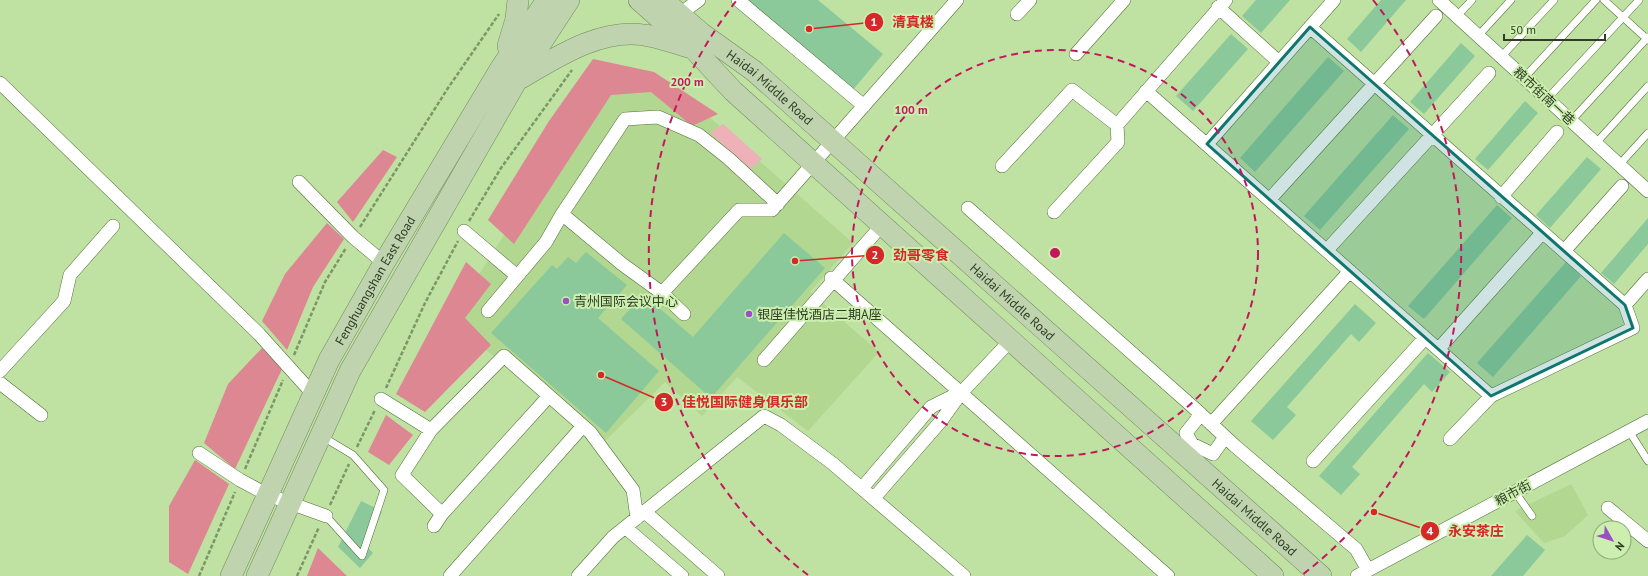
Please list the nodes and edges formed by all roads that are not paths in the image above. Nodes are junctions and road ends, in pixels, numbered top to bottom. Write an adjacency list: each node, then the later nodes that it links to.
1 (518, 0): 32 (main road)
2 (547, 0): 32 (main road, Fenghuangshan East Road)
3 (569, 0): 32 (main road, Fenghuangshan East Road)
4 (639, 0): 27 (main road, Haidai Middle Road)
5 (663, 0): 27 (main road, Haidai Middle Road)
6 (738, 0): 39 (street)
7 (957, 0): 39 (street)
8 (1030, 0): 20 (street)
9 (1124, 0): 28 (street)
10 (1334, 0): 24 (street)
11 (1439, 0): 22 (street, 粮市街南一巷)
12 (1472, 0): 22 (lane)
13 (1511, 0): 25 (lane)
14 (1554, 0): 29 (lane)
15 (1596, 0): 33 (lane)
16 (1604, 0): 23 (lane)
17 (1639, 0): 23 (lane)
18 (1224, 2): 30 (street); 37 (street)
19 (690, 3): 27 (main road)
20 (1017, 14)
21 (1436, 16): 35 (street)
22 (1457, 16): 25 (street, 粮市街南一巷)
23 (1623, 18): 26 (lane); 38 (lane)
24 (1310, 27): 30 (street); 35 (street)
25 (1478, 36): 29 (street, 粮市街南一巷)
26 (1647, 39): 40 (lane)
27 (697, 41): 32 (main road); 45 (main road, Haidai Middle Road); 48 (main road, Haidai Middle Road)
28 (1076, 54)
29 (1502, 57): 33 (street, 粮市街南一巷)
30 (1279, 62): 47 (street)
31 (1489, 73): 44 (street)
32 (509, 74): 66 (main road, Fenghuangshan East Road); 92 (main road, Fenghuangshan East Road)
33 (1524, 78): 38 (street, 粮市街南一巷)
34 (0, 83): 82 (street)
35 (1374, 85): 44 (street); 55 (street)
36 (1648, 86): 46 (lane)
37 (1146, 91): 41 (street); 47 (street)
38 (1547, 99): 40 (street, 粮市街南一巷)
39 (864, 106): 45 (street)
40 (1571, 121): 46 (street, 粮市街南一巷)
41 (1117, 125): 50 (street); 58 (street)
42 (1557, 132): 54 (street)
43 (1648, 133): 49 (lane)
44 (1432, 136): 54 (street); 64 (street)
45 (833, 142): 48 (street); 95 (main road, Haidai Middle Road)
46 (1596, 143): 49 (street, 粮市街南一巷)
47 (1207, 144): 55 (street)
48 (814, 164): 56 (street); 60 (main road, Haidai Middle Road)
49 (1619, 165): 53 (street, 粮市街南一巷)
50 (1002, 166)
51 (299, 182): 66 (street)
52 (1622, 186): 65 (street)
53 (1646, 186)
54 (1501, 197): 63 (street)
55 (1270, 199): 64 (street)
56 (778, 204): 59 (street); 71 (street)
57 (968, 208): 87 (street)
58 (1054, 212)
59 (562, 214): 68 (street); 71 (street)
60 (882, 225): 76 (main road, Haidai Middle Road); 78 (street)
61 (113, 226): 79 (street)
62 (464, 231): 68 (street)
63 (1542, 232): 65 (street); 77 (street)
64 (1327, 250): 67 (street)
65 (1564, 252): 72 (street)
66 (384, 263): 82 (main road, Fenghuangshan East Road)
67 (1350, 271): 75 (street); 87 (street)
68 (517, 276): 73 (street)
69 (831, 278): 81 (street)
70 (1648, 279): 72 (street)
71 (662, 293): 74 (street)
72 (1625, 305): 84 (street)
73 (488, 310)
74 (684, 314)
75 (1425, 338): 84 (street); 97 (street)
76 (1011, 340): 81 (street); 121 (main road, Haidai Middle Road)
77 (1443, 344)
78 (764, 360)
79 (0, 371)
80 (0, 383): 86 (street)
81 (961, 393): 99 (street); 102 (street); 120 (street)
82 (313, 394): 101 (main road, Fenghuangshan East Road)
83 (550, 396): 89 (street); 90 (street); 105 (street)
84 (1491, 396): 94 (street)
85 (381, 399): 90 (street)
86 (41, 415)
87 (1206, 419): 93 (street); 95 (street)
88 (1648, 421): 91 (street, 粮市街)
89 (583, 426): 106 (street); 113 (street)
90 (431, 430): 105 (street)
91 (1629, 432): 98 (lane); 100 (street, 粮市街)
92 (321, 436): 103 (main road, Fenghuangshan East Road); 107 (lane)
93 (1226, 437): 95 (street); 112 (street)
94 (1450, 439)
95 (1188, 449): 122 (main road, Haidai Middle Road)
96 (199, 453): 101 (street)
97 (1313, 461)
98 (1648, 461)
99 (862, 488): 102 (street); 106 (street)
100 (1515, 492): 108 (lane); 112 (street, 粮市街)
101 (268, 495): 103 (street); 114 (main road, Fenghuangshan East Road)
102 (874, 498): 119 (street)
103 (290, 503): 107 (street); 115 (main road, Fenghuangshan East Road)
104 (1608, 508): 111 (street)
105 (442, 514): 109 (street)
106 (641, 515): 110 (street); 118 (street)
107 (326, 516)
108 (1532, 516)
109 (434, 526)
110 (626, 528): 116 (street); 117 (street)
111 (1648, 542)
112 (1363, 573)
113 (456, 574)
114 (231, 576)
115 (257, 576)
116 (578, 576)
117 (682, 576)
118 (718, 576)
119 (964, 576)
120 (1168, 576)
121 (1273, 576)
122 (1321, 576)

